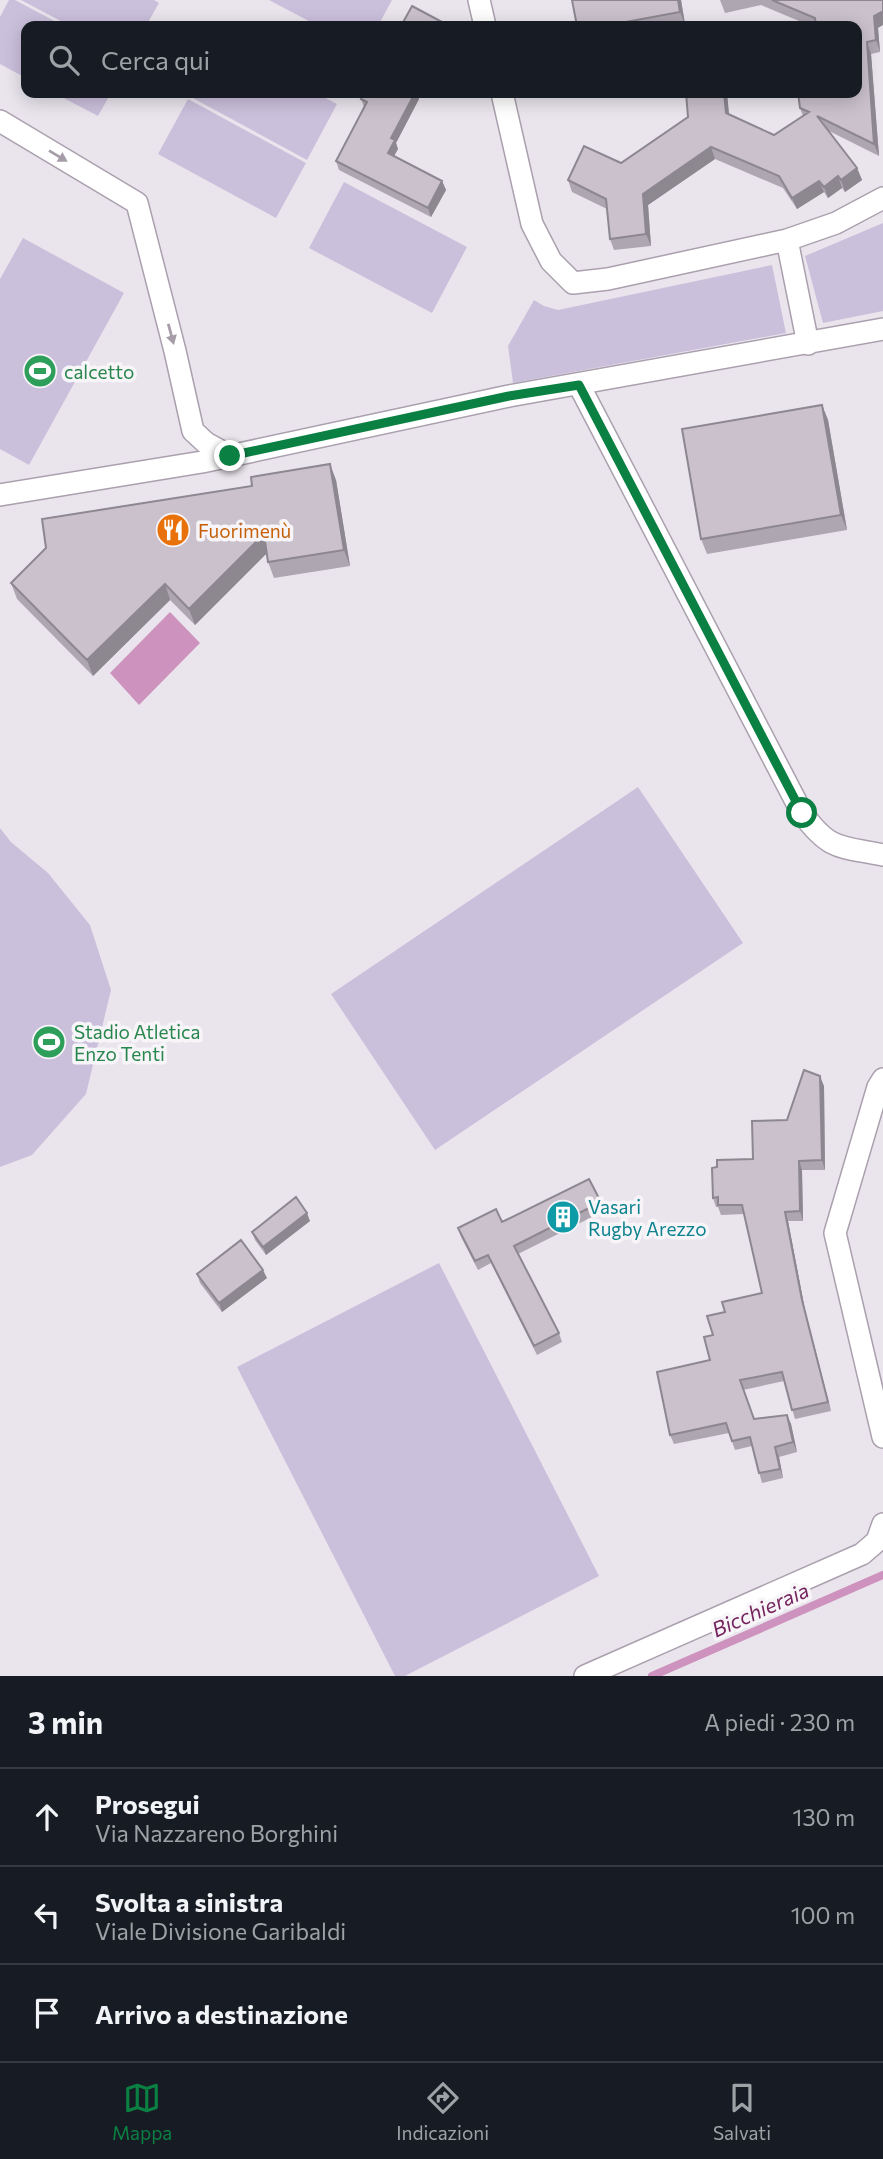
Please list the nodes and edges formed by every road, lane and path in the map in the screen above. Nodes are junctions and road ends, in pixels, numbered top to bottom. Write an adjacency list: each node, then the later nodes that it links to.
1 (479, 0): 2 (street)
2 (484, 21)
3 (503, 98): 6 (street)
4 (0, 121): 10 (street, one-way to 10)
5 (883, 198): 6 (street)
6 (787, 240): 8 (street)
7 (883, 329): 8 (street)
8 (808, 344): 9 (street)
9 (579, 385): 11 (street); 14 (street)
10 (193, 431): 11 (street); 12 (street)
11 (230, 456): 12 (street)
12 (156, 470): 13 (street)
13 (0, 495)
14 (883, 855)
15 (883, 1079): 16 (street)
16 (883, 1437)
17 (883, 1524): 18 (street)
18 (585, 1676)

